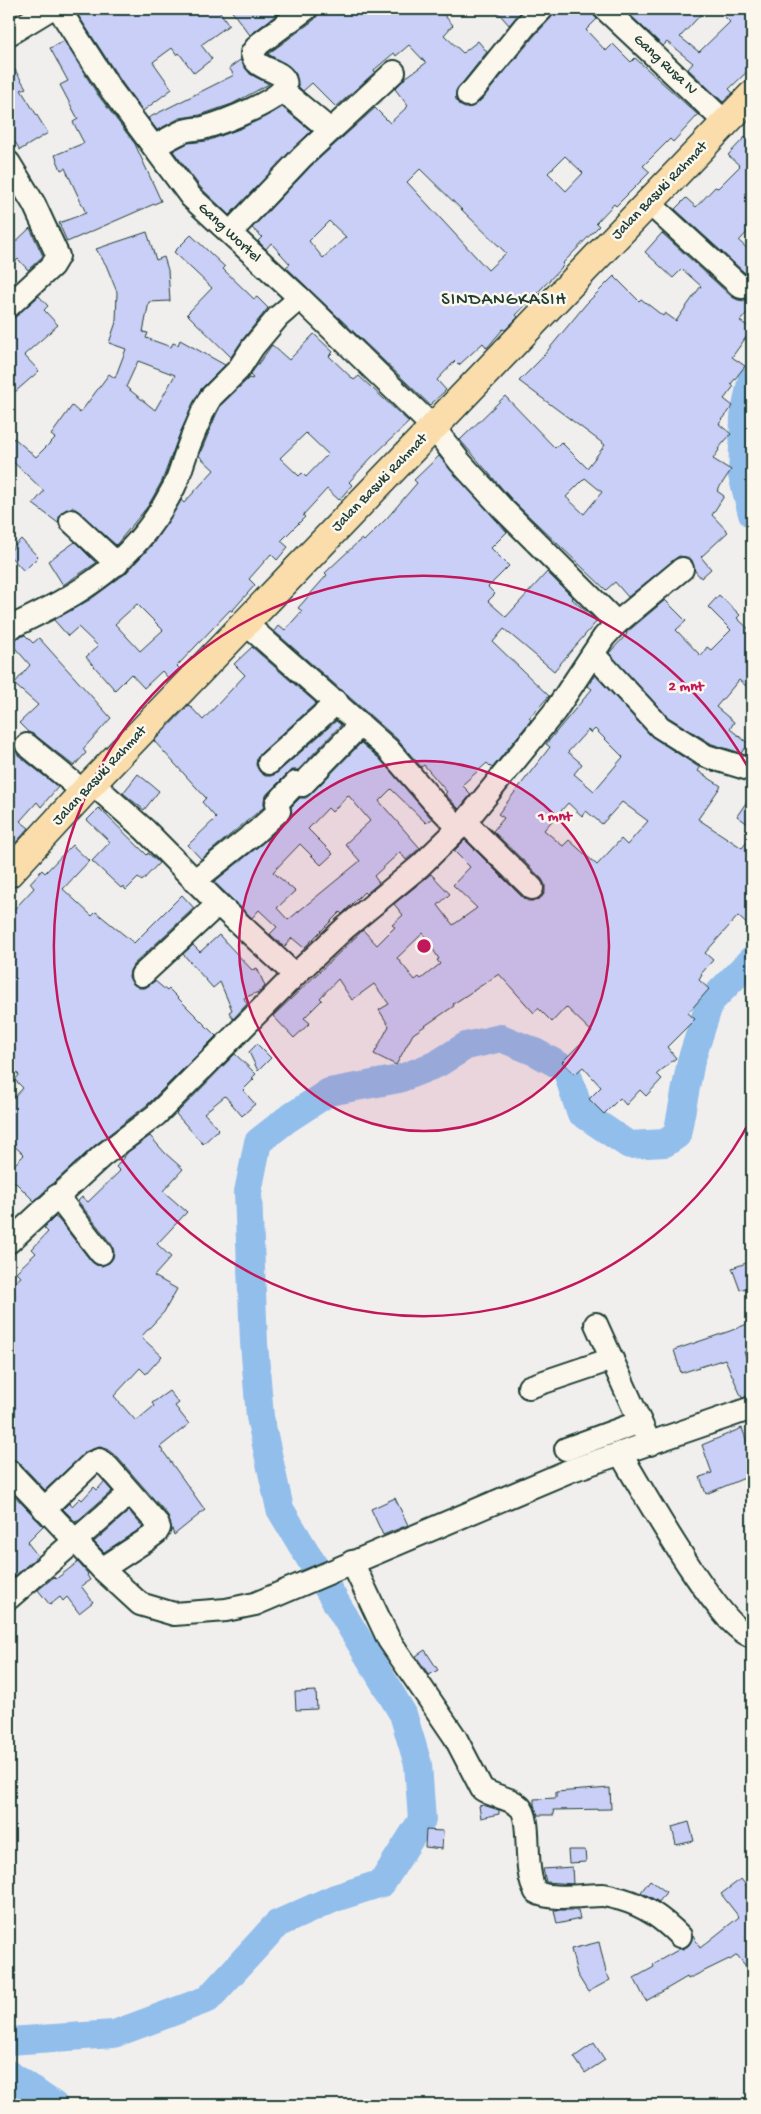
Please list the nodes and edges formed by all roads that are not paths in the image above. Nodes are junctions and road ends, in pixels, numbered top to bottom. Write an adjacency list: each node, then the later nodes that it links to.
1 (50, 9): 6 (street)
2 (59, 9): 13 (street, Gang Wortel)
3 (306, 9): 8 (street)
4 (542, 9): 9 (street)
5 (605, 9): 11 (street, Gang Rusa IV)
6 (9, 34)
7 (394, 72): 12 (street)
8 (283, 91): 12 (street); 13 (street)
9 (468, 95)
10 (752, 95): 11 (highway, Jalan Basuki Rahmat)
11 (726, 122): 15 (highway, Jalan Basuki Rahmat)
12 (330, 130): 16 (street)
13 (154, 147): 16 (street, Gang Wortel)
14 (9, 163): 19 (street)
15 (649, 203): 17 (street); 20 (highway, Jalan Basuki Rahmat)
16 (230, 233): 18 (street, Gang Wortel)
17 (752, 290)
18 (300, 298): 20 (street, Gang Wortel); 22 (street)
19 (9, 306)
20 (434, 428): 24 (highway, Jalan Basuki Rahmat); 25 (street, Gang Wortel)
21 (70, 522): 22 (street)
22 (117, 564): 26 (street)
23 (682, 569): 25 (street)
24 (245, 623): 28 (street); 33 (highway, Jalan Basuki Rahmat)
25 (617, 623): 27 (street)
26 (9, 628)
27 (593, 654): 32 (street); 34 (street)
28 (336, 702): 29 (street); 31 (street)
29 (360, 724): 34 (street); 36 (street)
30 (27, 745): 33 (street)
31 (269, 763)
32 (752, 770)
33 (88, 787): 35 (highway, Jalan Basuki Rahmat); 36 (street)
34 (462, 825): 37 (street); 39 (street)
35 (9, 873)
36 (194, 881): 38 (street)
37 (532, 888)
38 (218, 904): 39 (street); 40 (street)
39 (295, 974): 41 (street)
40 (142, 975)
41 (57, 1196): 42 (street); 43 (street)
42 (9, 1242)
43 (100, 1253)
44 (596, 1324): 45 (street)
45 (612, 1359): 46 (street); 48 (street)
46 (529, 1387)
47 (752, 1408): 49 (street)
48 (640, 1422): 49 (street); 50 (street)
49 (650, 1444): 51 (street)
50 (566, 1448)
51 (620, 1453): 56 (street); 59 (street)
52 (9, 1471): 54 (street)
53 (130, 1492): 54 (street); 55 (street); 57 (street)
54 (44, 1509): 55 (street)
55 (76, 1541): 57 (street); 58 (street)
56 (344, 1566): 57 (street); 60 (street)
57 (102, 1568)
58 (9, 1598)
59 (752, 1636)
60 (680, 1936)

